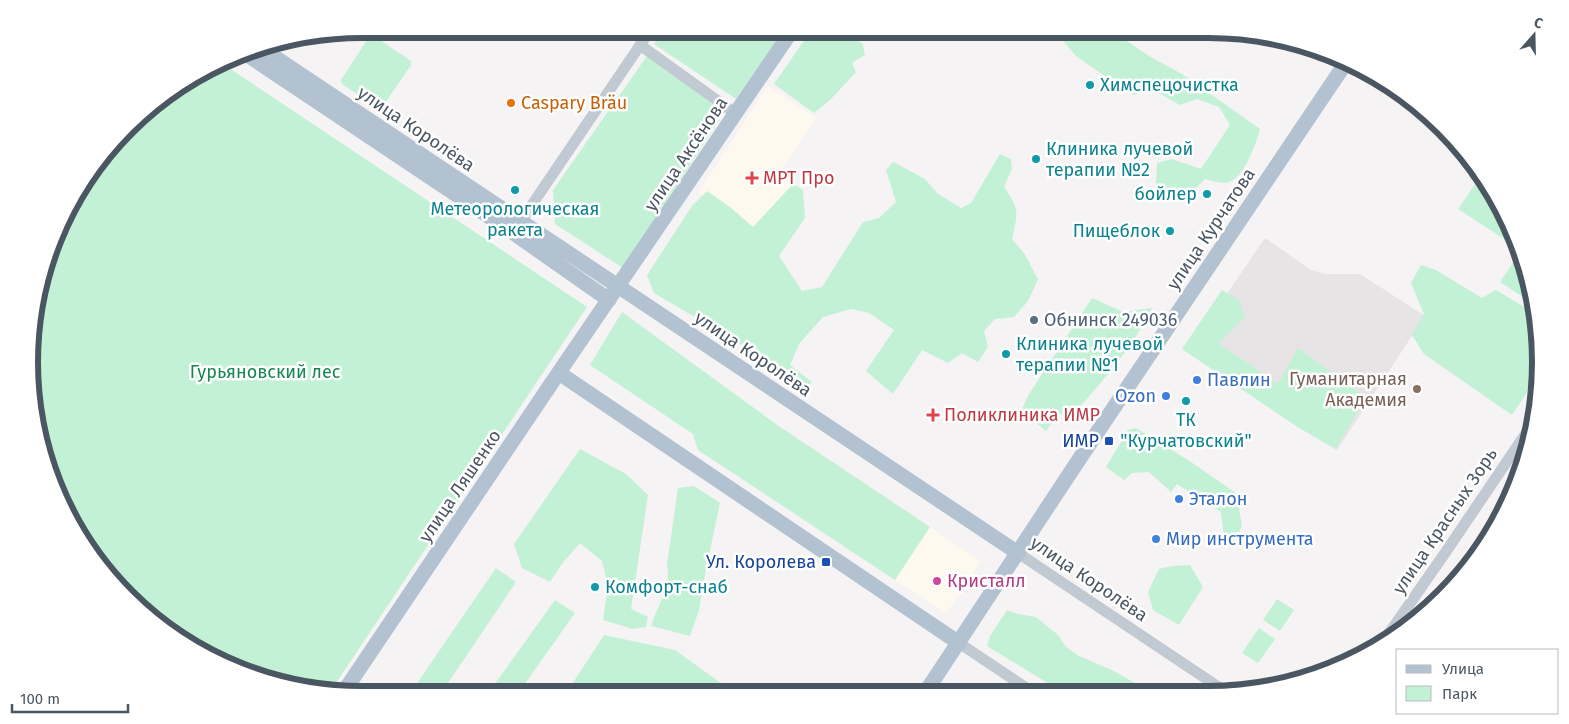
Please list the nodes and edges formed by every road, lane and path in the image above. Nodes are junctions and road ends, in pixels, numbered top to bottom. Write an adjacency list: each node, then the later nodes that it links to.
1 (645, 38): 3 (street)
2 (787, 38): 7 (main road, улица Аксёнова)
3 (640, 45): 7 (street); 8 (street)
4 (267, 52): 8 (main road, улица Королёва)
5 (251, 57): 8 (main road, улица Королёва)
6 (1343, 67): 13 (main road, улица Курчатова)
7 (736, 114): 9 (main road, улица Аксёнова)
8 (516, 226): 9 (main road, улица Королёва); 10 (main road, улица Королёва)
9 (618, 286): 10 (main road, улица Аксёнова); 13 (main road, улица Королёва)
10 (609, 300): 11 (main road, улица Ляшенко)
11 (559, 373): 15 (main road); 16 (main road, улица Ляшенко)
12 (1521, 440): 14 (street, улица Красных Зорь)
13 (1018, 553): 15 (main road, улица Курчатова); 19 (street, улица Королёва)
14 (1393, 628)
15 (959, 643): 17 (main road, улица Курчатова); 18 (street)
16 (348, 686)
17 (930, 686)
18 (1024, 686)
19 (1217, 686)

